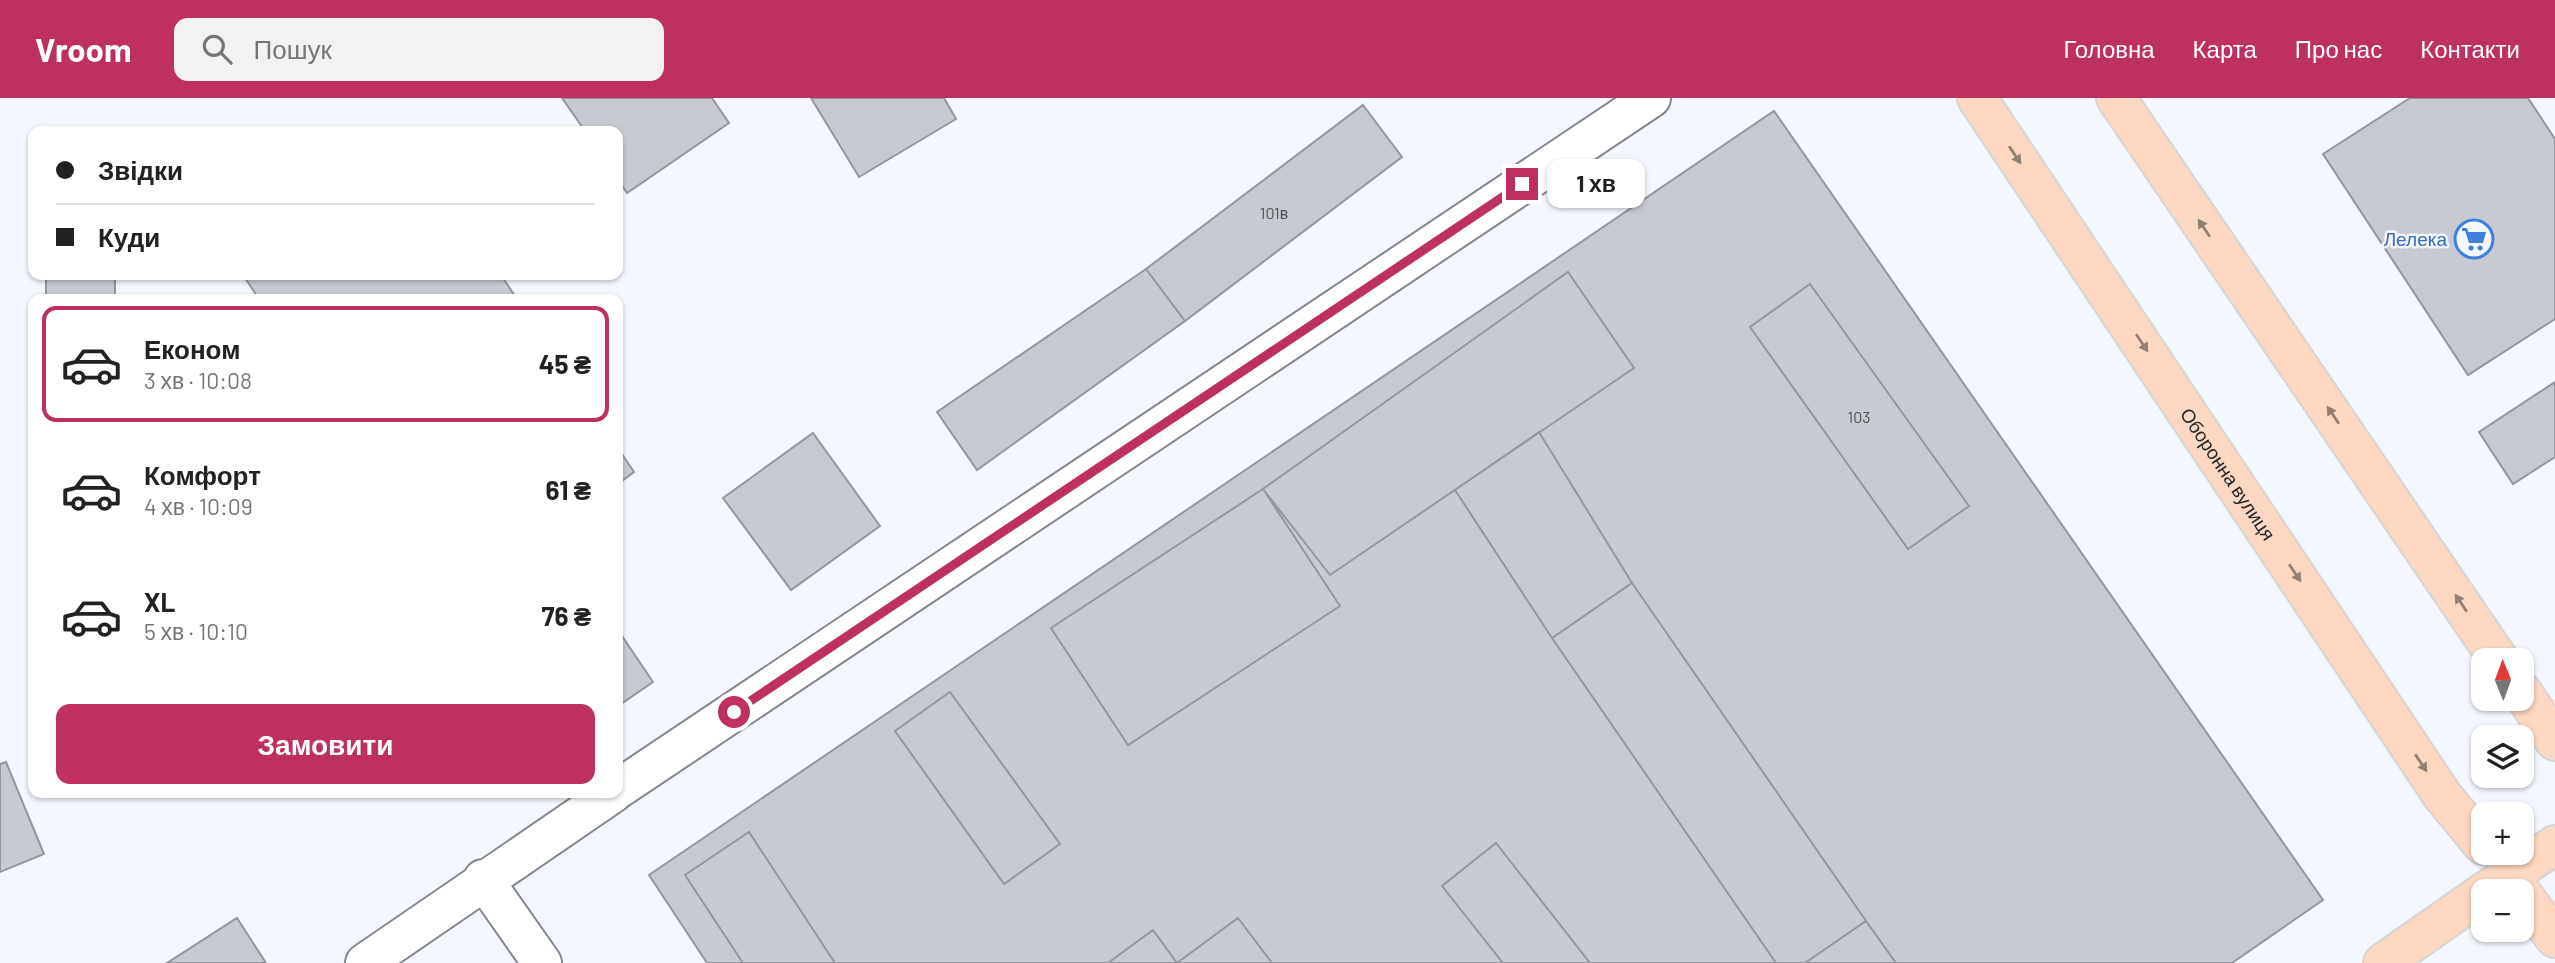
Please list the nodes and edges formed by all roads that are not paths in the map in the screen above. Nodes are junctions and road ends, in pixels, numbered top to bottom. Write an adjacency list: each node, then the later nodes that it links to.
1 (1651, 98): 7 (street)
2 (1977, 98): 9 (main road, Оборонна вулиця, one-way to 9)
3 (2116, 98): 4 (main road, one-way to 3)
4 (2491, 648)
5 (2534, 710): 6 (main road)
6 (2555, 741)
7 (623, 786)
8 (605, 798): 11 (street)
9 (2471, 830)
10 (2555, 845): 12 (main road)
11 (483, 879): 16 (street); 17 (street)
12 (2507, 879)
13 (2471, 903): 18 (main road)
14 (2534, 917): 15 (main road)
15 (2555, 938)
16 (365, 963)
17 (542, 963)
18 (2383, 963)

